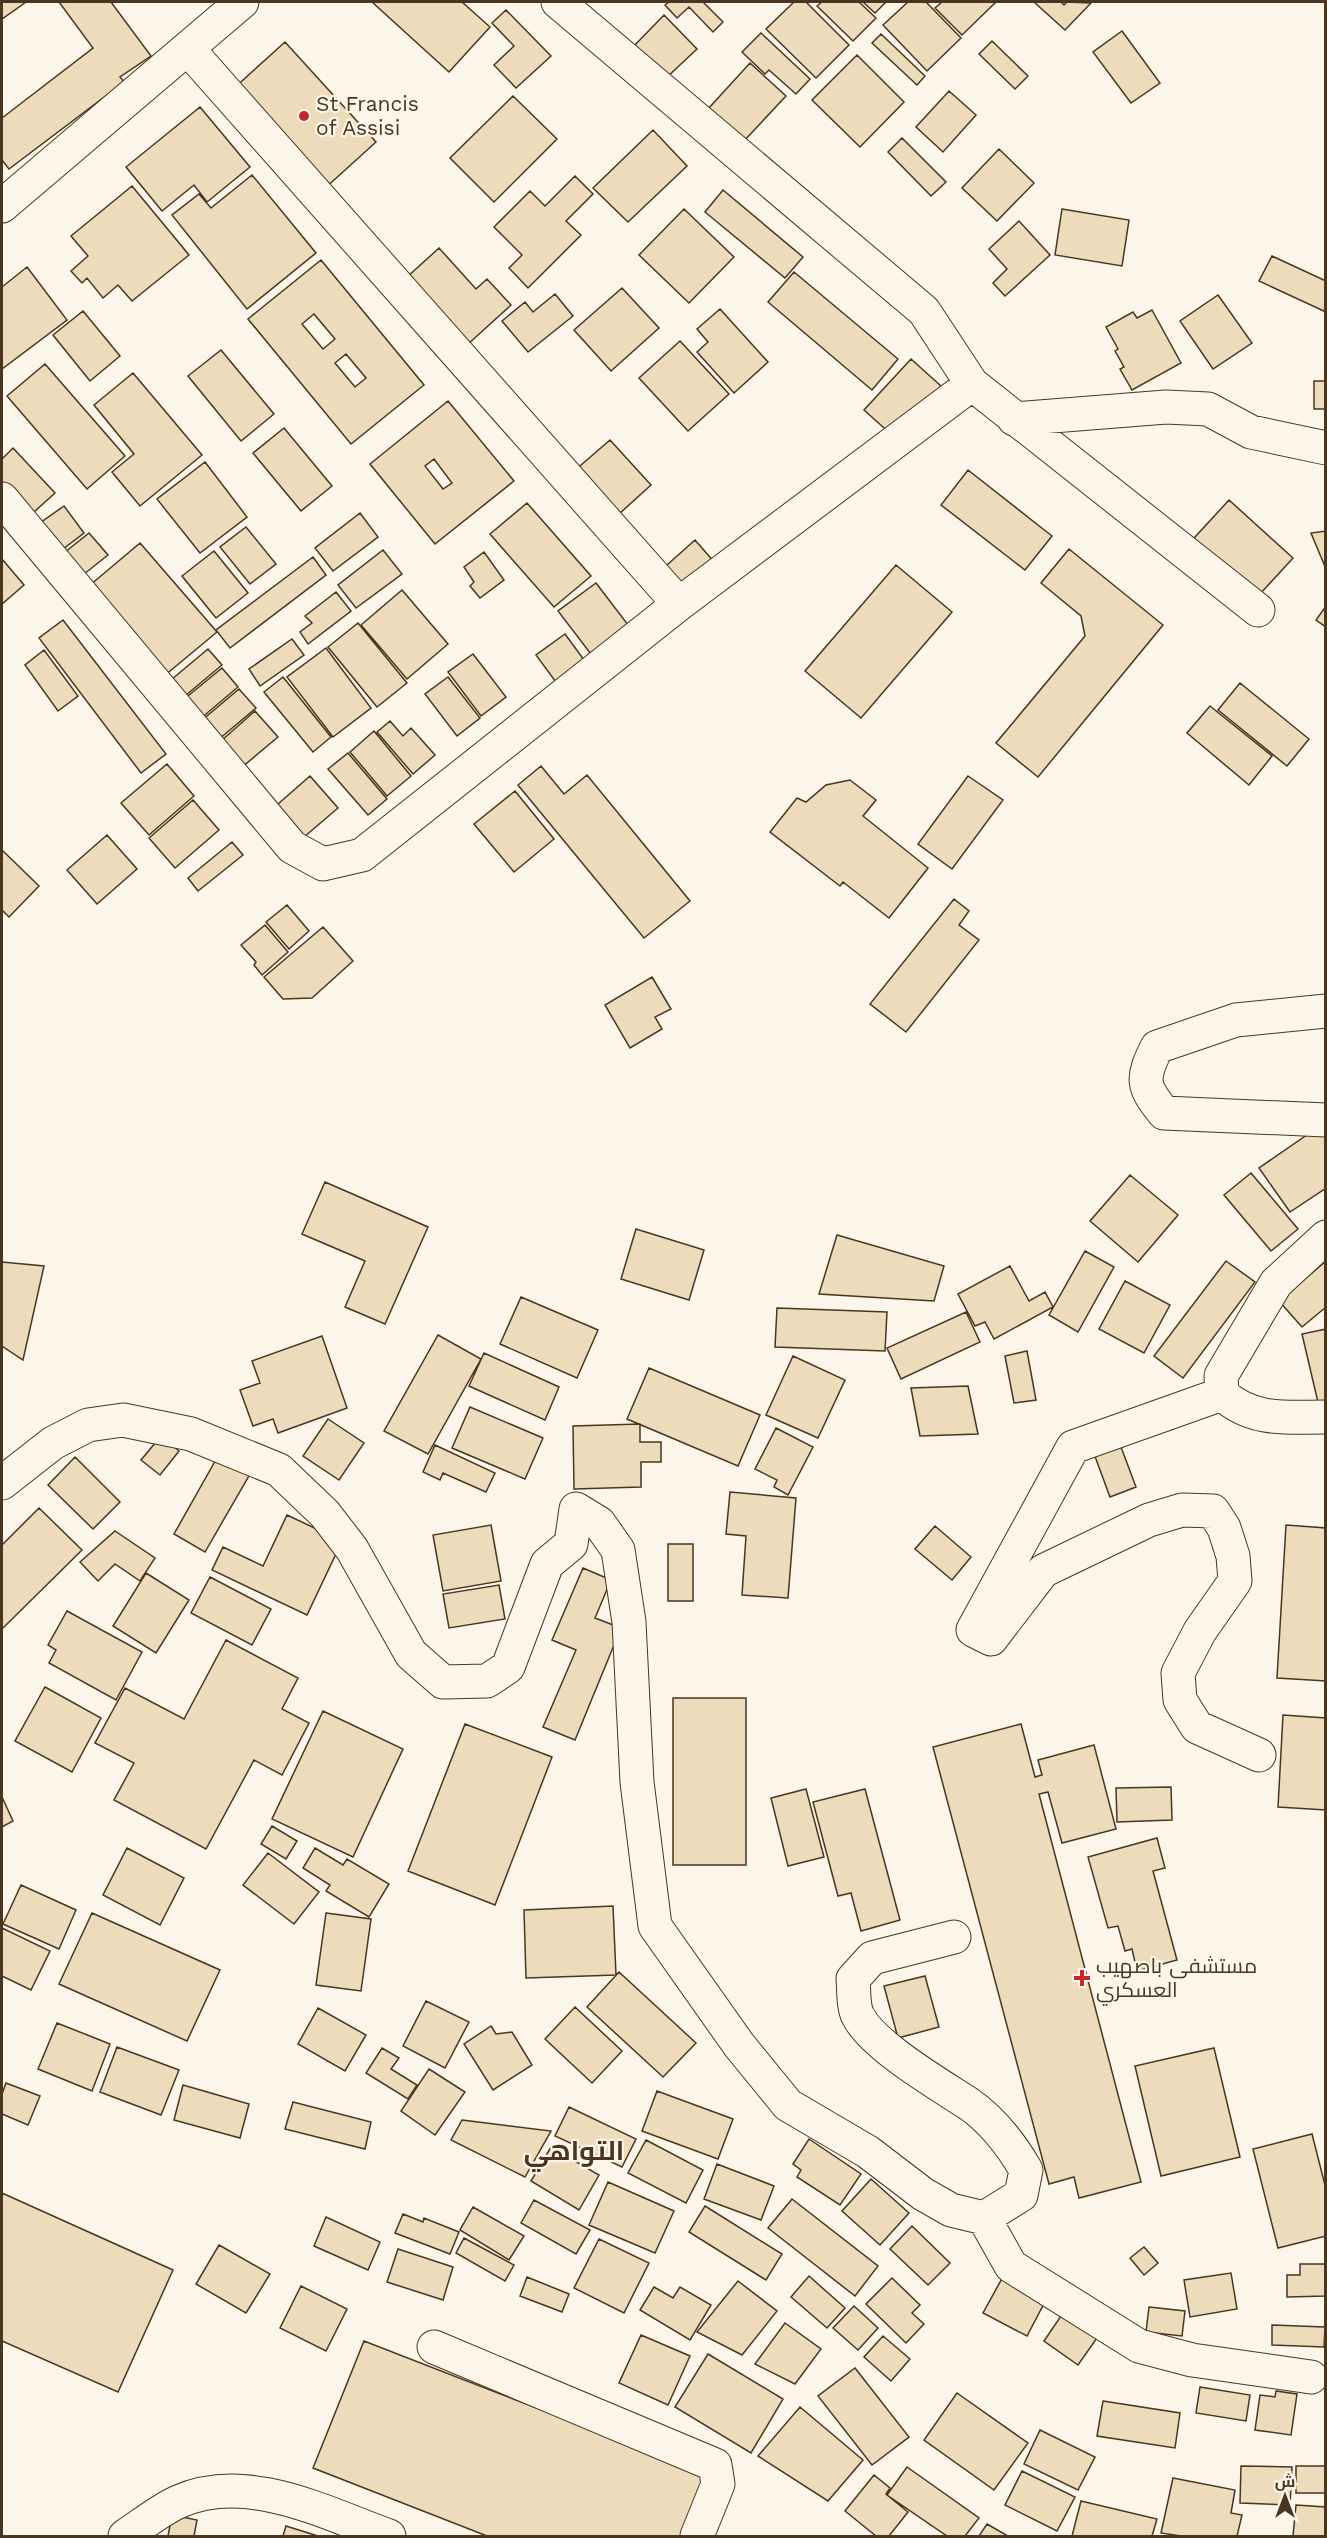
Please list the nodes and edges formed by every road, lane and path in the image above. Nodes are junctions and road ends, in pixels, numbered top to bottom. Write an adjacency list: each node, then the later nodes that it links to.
1 (242, 2): 3 (street)
2 (558, 2): 5 (street)
3 (188, 49): 4 (street); 9 (street)
4 (2, 206)
5 (972, 384): 6 (street); 9 (street)
6 (1014, 419): 7 (street); 10 (street)
7 (1326, 448)
8 (2, 499): 9 (street)
9 (679, 604)
10 (1258, 610)
11 (1326, 1011): 12 (street)
12 (1326, 1120)
13 (1326, 1237): 14 (street)
14 (1222, 1394): 15 (street); 17 (street)
15 (1326, 1417)
16 (2, 1483): 19 (street)
17 (1259, 1755)
18 (954, 1937): 19 (street)
19 (984, 2218): 21 (street)
20 (434, 2347): 24 (street)
21 (1311, 2377)
22 (125, 2536): 23 (street)
23 (389, 2536)
24 (697, 2536)

